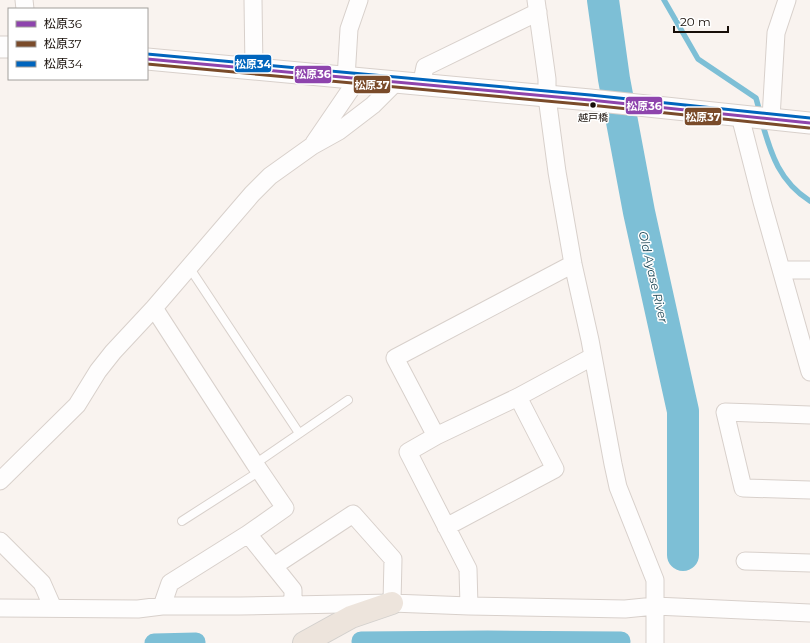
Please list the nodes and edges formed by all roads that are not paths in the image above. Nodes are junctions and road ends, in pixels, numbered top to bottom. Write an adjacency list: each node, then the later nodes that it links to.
1 (253, 0): 6 (street)
2 (359, 0): 7 (street)
3 (787, 0): 12 (street)
4 (537, 6): 9 (street); 10 (street)
5 (148, 59): 6 (street)
6 (254, 69): 7 (street)
7 (352, 79): 8 (street); 14 (street)
8 (395, 83): 9 (street); 14 (street)
9 (422, 86): 10 (street)
10 (547, 97): 11 (street); 15 (street)
11 (740, 116): 12 (street); 17 (street)
12 (771, 118): 13 (street)
13 (810, 123)
14 (312, 146): 16 (street)
15 (573, 264): 20 (street); 26 (street)
16 (189, 267): 19 (street); 25 (lane)
17 (782, 270): 18 (street); 21 (street)
18 (810, 270)
19 (154, 308): 27 (street); 28 (street)
20 (592, 357): 22 (street); 41 (street)
21 (810, 372)
22 (518, 396): 26 (street); 31 (street)
23 (348, 400): 25 (lane)
24 (810, 415): 29 (street)
25 (299, 433): 27 (lane)
26 (436, 436): 31 (street)
27 (257, 468): 30 (lane); 32 (street)
28 (0, 481)
29 (810, 490)
30 (182, 521)
31 (446, 526): 40 (street)
32 (248, 534): 36 (street); 39 (street)
33 (0, 541): 43 (street)
34 (745, 561): 35 (street)
35 (810, 563)
36 (274, 566): 37 (street); 38 (street)
37 (392, 603): 38 (street); 40 (street); 45 (highway)
38 (293, 604): 39 (street)
39 (162, 606): 43 (street)
40 (470, 606): 41 (street)
41 (655, 606): 44 (street); 46 (street)
42 (0, 608): 43 (street)
43 (53, 608)
44 (810, 613)
45 (304, 643)
46 (655, 643)

